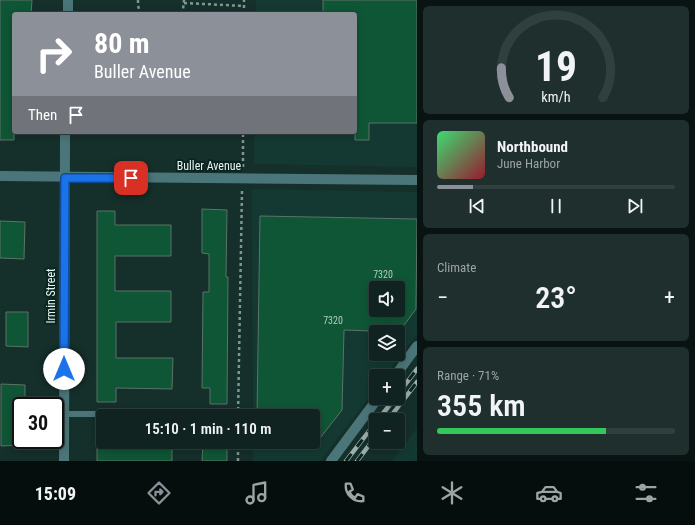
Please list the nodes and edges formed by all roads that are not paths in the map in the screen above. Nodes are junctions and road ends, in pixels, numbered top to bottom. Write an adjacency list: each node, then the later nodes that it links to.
1 (68, 0): 2 (street)
2 (68, 12)
3 (65, 134): 5 (street, Irmin Street)
4 (0, 176): 5 (street, Buller Avenue)
5 (65, 178): 6 (street, Buller Avenue); 10 (street, Irmin Street)
6 (417, 180)
7 (417, 346): 8 (street)
8 (400, 369)
9 (373, 405): 14 (street)
10 (64, 414): 11 (lane)
11 (96, 414)
12 (64, 449): 13 (street, Irmin Street)
13 (64, 461)
14 (331, 461)

